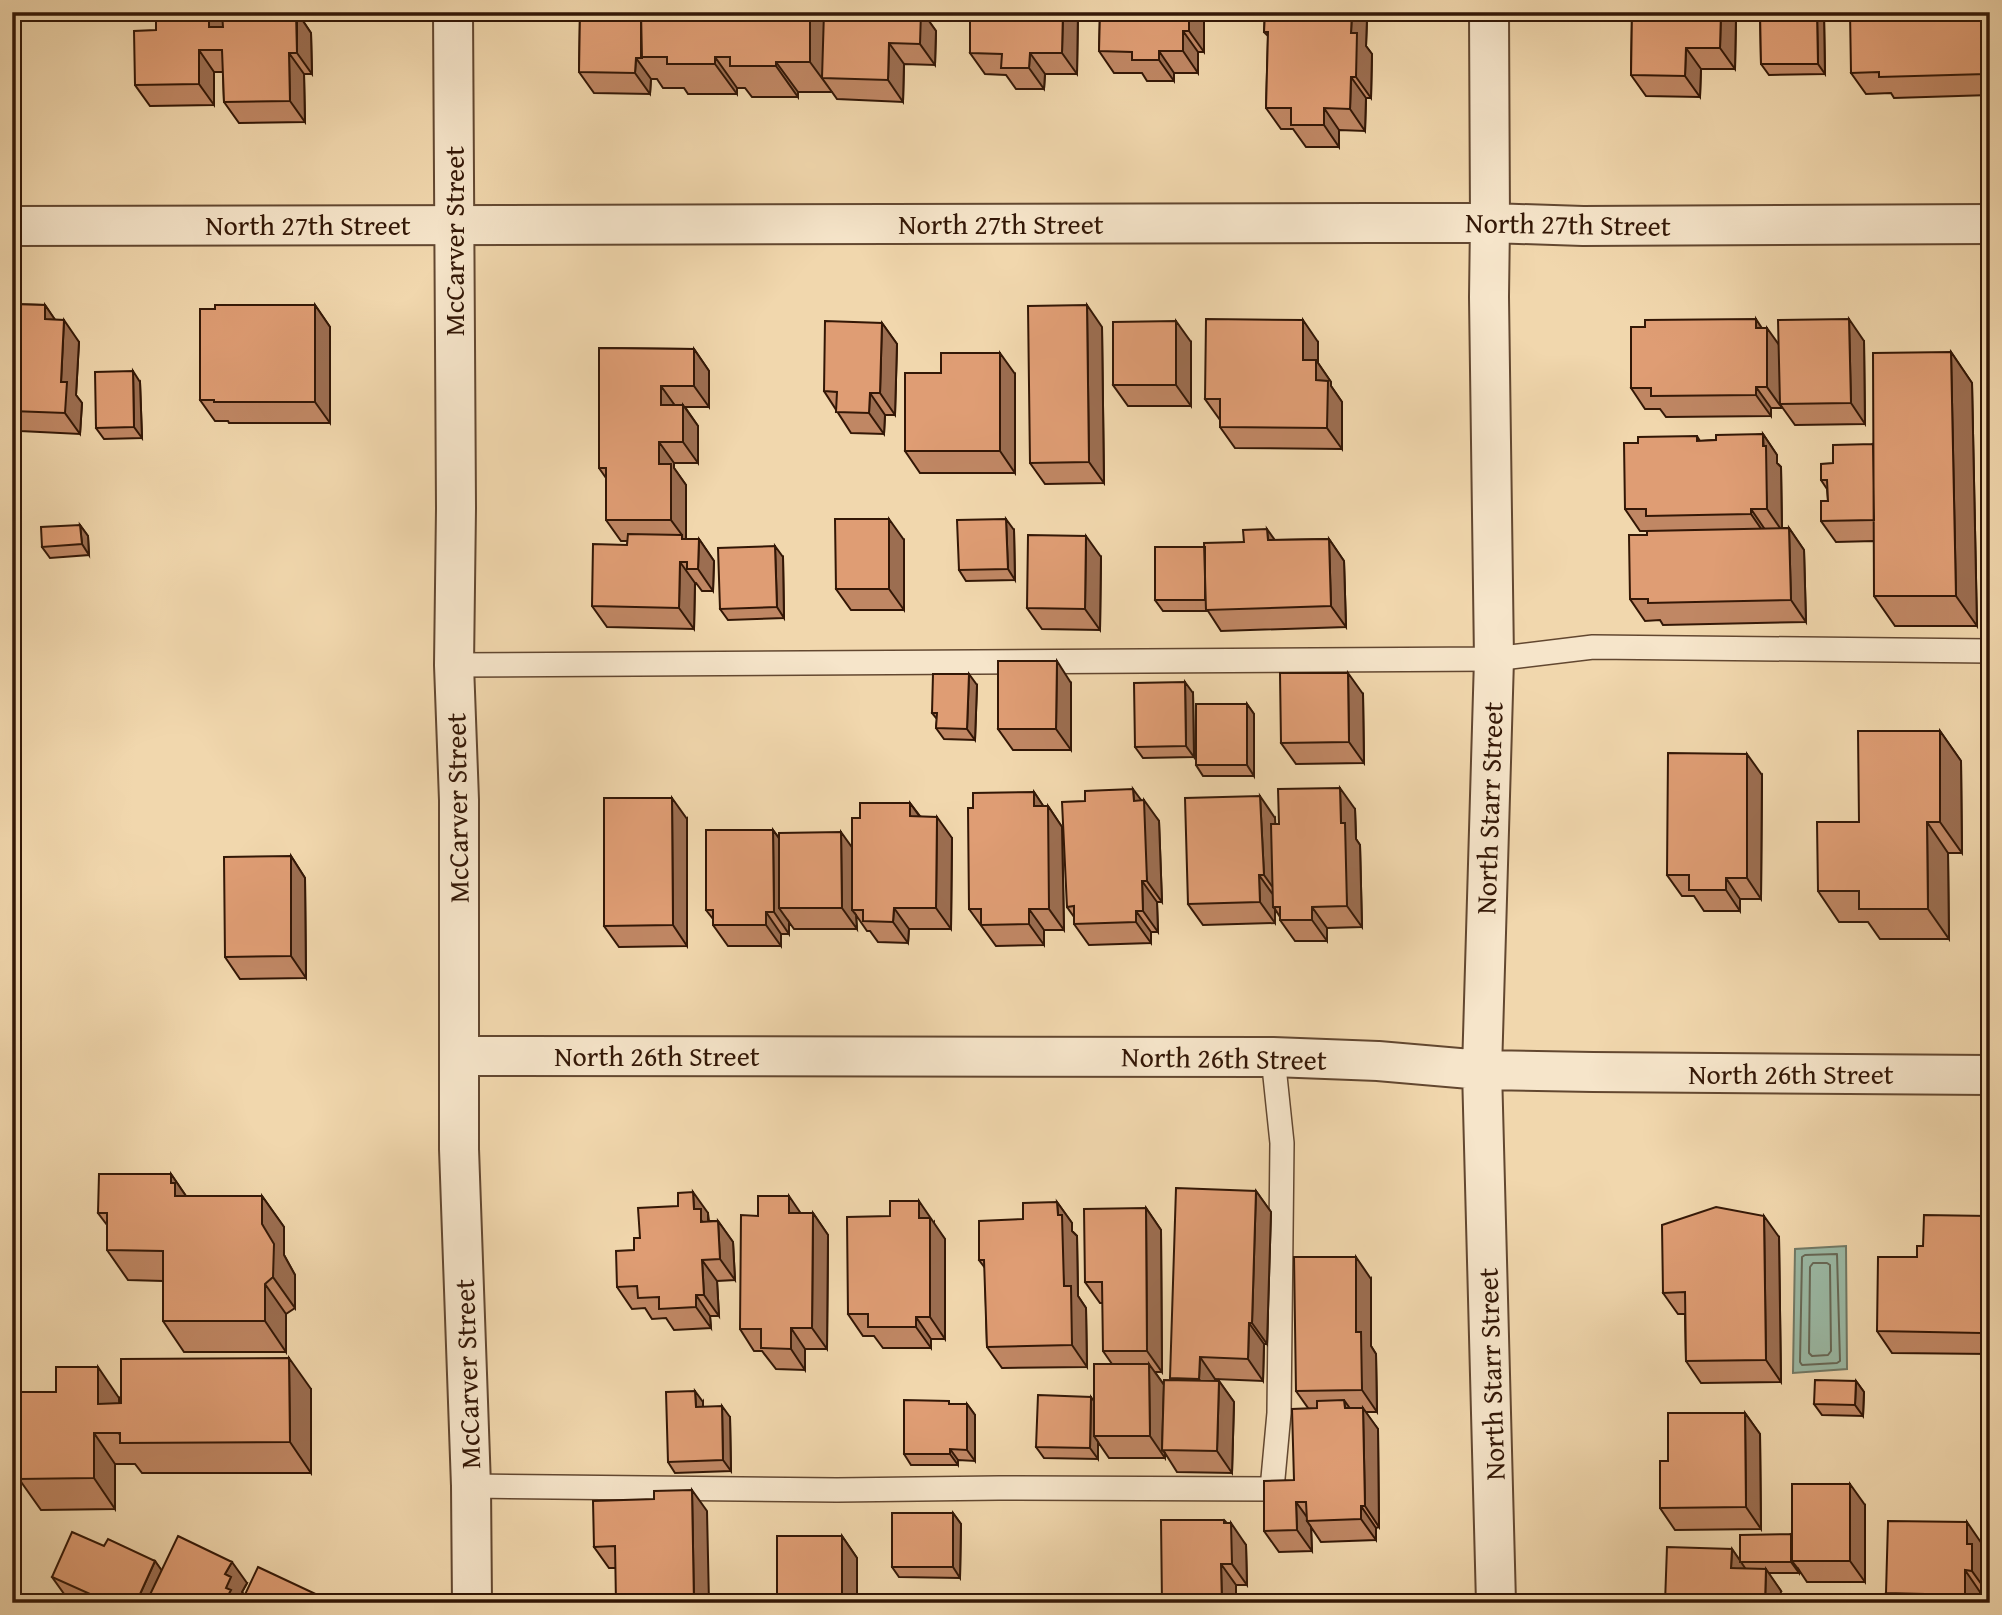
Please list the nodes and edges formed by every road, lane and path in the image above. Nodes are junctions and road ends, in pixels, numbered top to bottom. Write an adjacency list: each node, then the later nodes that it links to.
1 (453, 12): 5 (street, McCarver Street)
2 (1489, 12): 3 (street, North Starr Street)
3 (1490, 223): 4 (street, North 27th Street); 5 (street, North 27th Street); 8 (street, North Starr Street)
4 (1990, 224)
5 (453, 225): 6 (street, North 27th Street); 9 (street, McCarver Street)
6 (12, 226)
7 (1990, 651): 8 (lane)
8 (1494, 659): 9 (lane); 12 (street, North Starr Street)
9 (454, 665): 10 (street, McCarver Street)
10 (458, 1056): 11 (street, North 26th Street); 14 (street, McCarver Street)
11 (1273, 1057): 12 (street, North 26th Street); 14 (lane)
12 (1482, 1070): 13 (street, North 26th Street); 16 (street, North Starr Street)
13 (1990, 1075)
14 (471, 1486): 15 (street, McCarver Street)
15 (472, 1603)
16 (1496, 1603)

